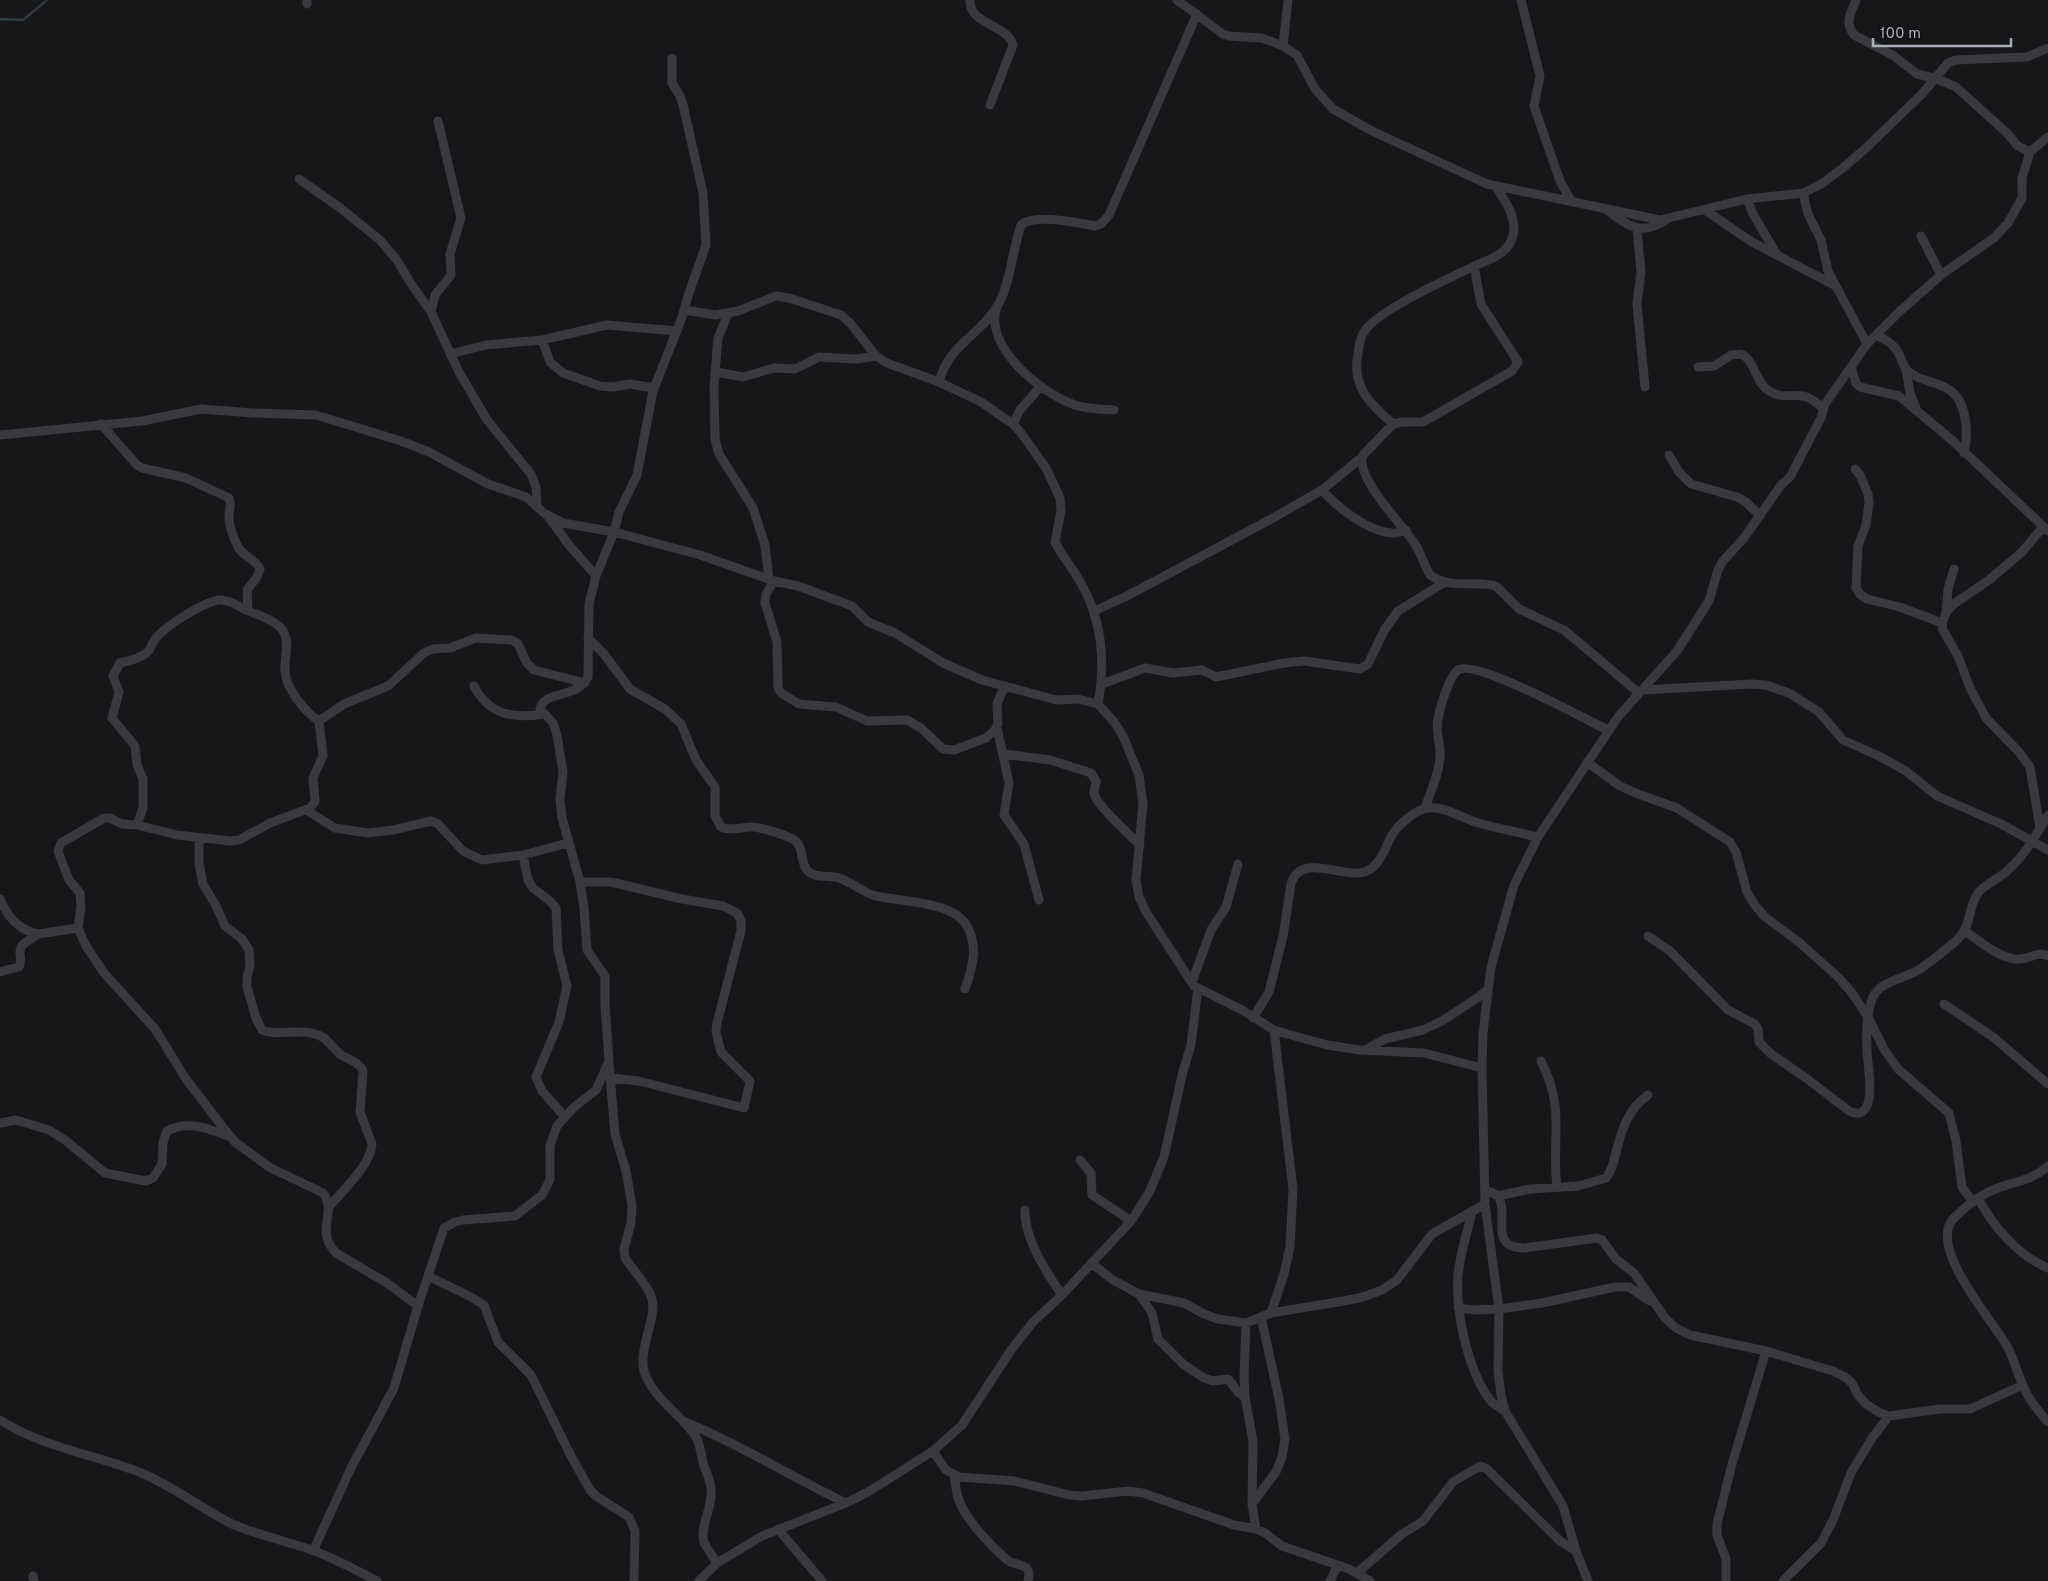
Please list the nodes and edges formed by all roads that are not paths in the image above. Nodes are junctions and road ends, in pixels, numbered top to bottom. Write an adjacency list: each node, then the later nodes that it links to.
1 (970, 0): 11 (street)
2 (1177, 0): 6 (street)
3 (1288, 0): 7 (street)
4 (1521, 0): 19 (street)
5 (1856, 0): 10 (street)
6 (1197, 14): 7 (street); 29 (street)
7 (1283, 46): 16 (street)
8 (2048, 47): 10 (street)
9 (672, 58): 30 (street)
10 (1935, 78): 14 (street); 17 (street)
11 (990, 105)
12 (438, 121): 31 (street)
13 (2048, 137): 14 (street)
14 (2030, 152): 27 (street)
15 (299, 179): 31 (street)
16 (1496, 188): 19 (street); 26 (street)
17 (1803, 193): 18 (street); 28 (street)
18 (1747, 199): 21 (street); 25 (street)
19 (1571, 201): 20 (street)
20 (1604, 208): 22 (street); 23 (street)
21 (1705, 210): 22 (street); 25 (street)
22 (1667, 219): 23 (street)
23 (1637, 229): 45 (street)
24 (1921, 236): 27 (street)
25 (1776, 253): 28 (street)
26 (1474, 266): 52 (street); 52 (street)
27 (1941, 275): 34 (street)
28 (1836, 286): 36 (street)
29 (998, 306): 43 (street); 44 (street)
30 (684, 310): 32 (street); 33 (street)
31 (431, 312): 37 (street)
32 (728, 314): 38 (street); 42 (street)
33 (677, 331): 35 (street); 46 (street)
34 (1876, 336): 36 (street); 41 (street)
35 (542, 340): 37 (street); 46 (street)
36 (1868, 344): 40 (street)
37 (450, 354): 59 (street)
38 (876, 356): 42 (street); 43 (street)
39 (1698, 367): 47 (street)
40 (1851, 367): 47 (street); 48 (street)
41 (1906, 370): 48 (street); 54 (street)
42 (716, 372): 67 (street)
43 (939, 382): 51 (street)
44 (1040, 387): 49 (street); 51 (street)
45 (1645, 387)
46 (654, 388): 64 (street)
47 (1823, 408): 61 (street)
48 (1916, 409): 54 (street)
49 (1114, 410)
50 (102, 424): 53 (street); 59 (street); 69 (street)
51 (1012, 424): 70 (street)
52 (1393, 424): 56 (street)
53 (0, 435)
54 (1964, 453): 62 (street)
55 (1668, 455): 61 (street)
56 (1361, 458): 58 (street); 63 (street)
57 (1855, 469): 71 (street)
58 (1322, 490): 63 (street); 70 (street)
59 (536, 506): 60 (street)
60 (548, 516): 64 (street); 66 (street)
61 (1760, 516): 77 (street)
62 (2045, 529): 71 (street)
63 (1406, 530): 68 (street)
64 (614, 532): 66 (street); 67 (street)
65 (1954, 569): 71 (street)
66 (596, 576): 72 (street)
67 (772, 580): 76 (street); 81 (street)
68 (1445, 582): 74 (street); 77 (street)
69 (248, 610): 80 (street); 88 (street)
70 (1094, 611): 74 (street)
71 (1944, 619): 89 (street)
72 (588, 638): 73 (street); 108 (street)
73 (585, 683): 79 (street); 80 (street)
74 (1102, 684): 78 (street)
75 (474, 686): 79 (street)
76 (1004, 687): 78 (street); 81 (street)
77 (1640, 692): 82 (street); 92 (street)
78 (1098, 704): 94 (street)
79 (543, 714): 93 (street)
80 (319, 720): 86 (street)
81 (997, 728): 83 (street)
82 (1608, 730): 84 (street); 85 (street)
83 (1004, 754): 94 (street); 100 (street)
84 (1587, 762): 90 (street); 112 (street)
85 (1425, 808): 90 (street); 111 (street)
86 (306, 810): 91 (street); 96 (street)
87 (2048, 815): 89 (street)
88 (137, 825): 91 (street); 101 (street)
89 (2040, 828): 92 (street)
90 (1538, 837): 109 (street)
91 (200, 838): 131 (street)
92 (2032, 841): 95 (street); 102 (street)
93 (568, 843): 96 (street); 98 (street)
94 (1140, 845): 107 (street)
95 (2048, 850)
96 (523, 855): 121 (street)
97 (1238, 864): 107 (street)
98 (580, 882): 115 (street); 118 (street)
99 (0, 899): 103 (street)
100 (1039, 900)
101 (78, 928): 103 (street); 123 (street)
102 (1964, 931): 105 (street); 112 (street)
103 (38, 934): 106 (street)
104 (1648, 936): 112 (street)
105 (2048, 956)
106 (0, 972)
107 (1195, 985): 111 (street); 134 (street)
108 (965, 989)
109 (1488, 989): 114 (street); 117 (street)
110 (1944, 1004): 119 (street)
111 (1253, 1018): 113 (street)
112 (1868, 1018): 129 (street)
113 (1274, 1030): 114 (street); 144 (street)
114 (1365, 1050): 117 (street)
115 (609, 1061): 118 (street); 121 (street)
116 (1541, 1061): 126 (street)
117 (1482, 1068): 127 (street)
118 (611, 1078): 153 (street)
119 (2048, 1084)
120 (1648, 1095): 126 (street)
121 (564, 1116): 137 (street)
122 (0, 1123): 123 (street)
123 (230, 1137): 131 (street)
124 (1080, 1160): 134 (street)
125 (2048, 1166): 129 (street)
126 (1557, 1187): 128 (street)
127 (1485, 1190): 128 (street); 130 (street)
128 (1498, 1196): 140 (street)
129 (1976, 1200): 136 (street); 148 (street)
130 (1485, 1204): 133 (street); 143 (street)
131 (328, 1207): 141 (street)
132 (1025, 1210): 139 (street)
133 (1472, 1212): 142 (street); 144 (street)
134 (1132, 1221): 135 (street)
135 (1091, 1263): 138 (street); 139 (street)
136 (2048, 1268)
137 (428, 1276): 141 (street); 169 (street)
138 (1139, 1294): 146 (street); 149 (street)
139 (1062, 1295): 157 (street)
140 (1654, 1302): 143 (street); 147 (street)
141 (418, 1306): 164 (street)
142 (1458, 1308): 143 (street); 150 (street)
143 (1498, 1309): 150 (street)
144 (1271, 1313): 145 (street)
145 (1261, 1317): 146 (street); 160 (street)
146 (1246, 1323): 149 (street)
147 (1766, 1351): 151 (street); 176 (street)
148 (2023, 1385): 151 (street); 154 (street)
149 (1245, 1397): 160 (street)
150 (1505, 1412): 163 (street)
151 (1889, 1416): 177 (street)
152 (0, 1420): 155 (street)
153 (682, 1420): 159 (street); 165 (street)
154 (2048, 1422)
155 (9, 1425): 156 (street); 164 (street)
156 (0, 1431)
157 (933, 1451): 158 (street); 159 (street)
158 (954, 1476): 162 (street); 172 (street)
159 (846, 1503): 161 (street)
160 (1252, 1504): 162 (street)
161 (778, 1529): 165 (street); 171 (street)
162 (1256, 1529): 166 (street)
163 (1576, 1550): 167 (street); 175 (street)
164 (313, 1551): 168 (street)
165 (717, 1563): 170 (street)
166 (1338, 1565): 167 (street); 173 (street)
167 (1357, 1573): 174 (street)
168 (377, 1581)
169 (634, 1581)
170 (700, 1581)
171 (822, 1581)
172 (1028, 1581)
173 (1330, 1581)
174 (1370, 1581)
175 (1588, 1581)
176 (1726, 1581)
177 (1783, 1581)

